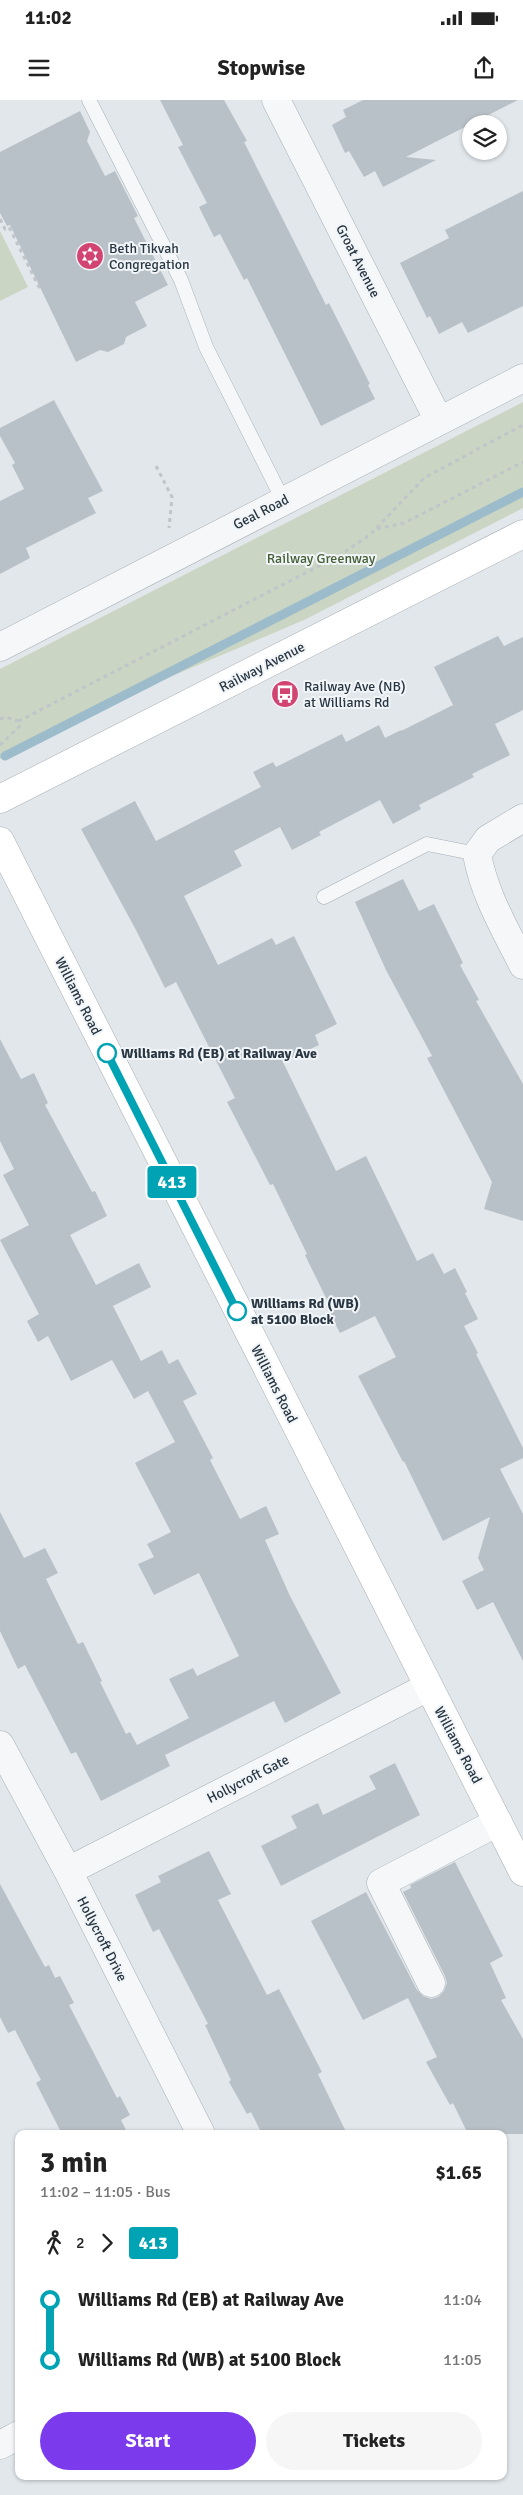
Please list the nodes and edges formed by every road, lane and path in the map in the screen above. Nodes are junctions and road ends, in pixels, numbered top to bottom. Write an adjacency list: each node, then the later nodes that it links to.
1 (89, 100): 10 (lane)
2 (276, 100): 6 (street, Groat Avenue)
3 (0, 220): 4 (path)
4 (40, 291)
5 (523, 378): 6 (street, Geal Road)
6 (439, 421): 10 (street, Geal Road)
7 (523, 425): 12 (path)
8 (523, 462): 12 (path)
9 (156, 466): 11 (path)
10 (283, 500): 14 (street, Geal Road)
11 (169, 529)
12 (376, 529): 16 (path)
13 (523, 534): 18 (street, Railway Avenue)
14 (0, 646)
15 (0, 719): 16 (path)
16 (19, 721): 17 (path)
17 (0, 745)
18 (0, 799)
19 (523, 818): 21 (street)
20 (0, 842): 24 (street, Williams Road)
21 (477, 854): 22 (lane); 23 (street)
22 (324, 897)
23 (523, 965)
24 (428, 1687): 26 (street, Williams Road); 27 (street, Hollycroft Gate)
25 (0, 1745): 27 (street, Hollycroft Drive)
26 (498, 1822): 28 (street, Williams Road); 29 (street)
27 (68, 1870): 30 (street, Hollycroft Drive)
28 (523, 1872)
29 (431, 1983)
30 (199, 2130)
31 (15, 2437): 32 (street)
32 (0, 2444)

